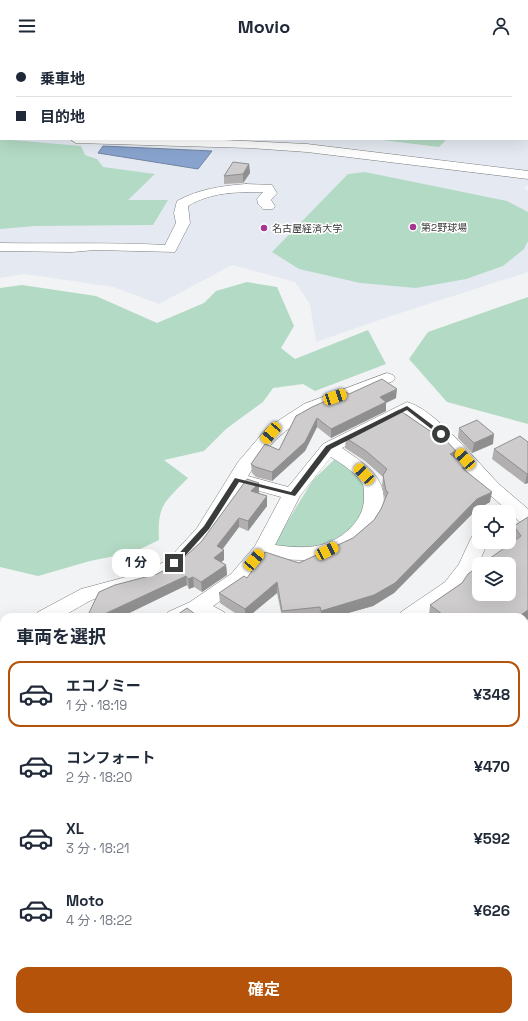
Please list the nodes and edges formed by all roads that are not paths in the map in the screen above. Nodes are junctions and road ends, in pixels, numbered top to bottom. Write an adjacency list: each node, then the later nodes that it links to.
1 (102, 140): 2 (street)
2 (528, 175)
3 (268, 206): 4 (street)
4 (0, 247)
5 (387, 378): 7 (street)
6 (329, 448): 8 (street); 9 (street); 11 (street)
7 (237, 479): 8 (street); 13 (street)
8 (292, 494): 11 (street)
9 (519, 517)
10 (476, 549): 16 (street)
11 (263, 550): 12 (street)
12 (197, 607): 14 (street); 15 (street)
13 (53, 613)
14 (184, 613)
15 (209, 613)
16 (414, 613)

